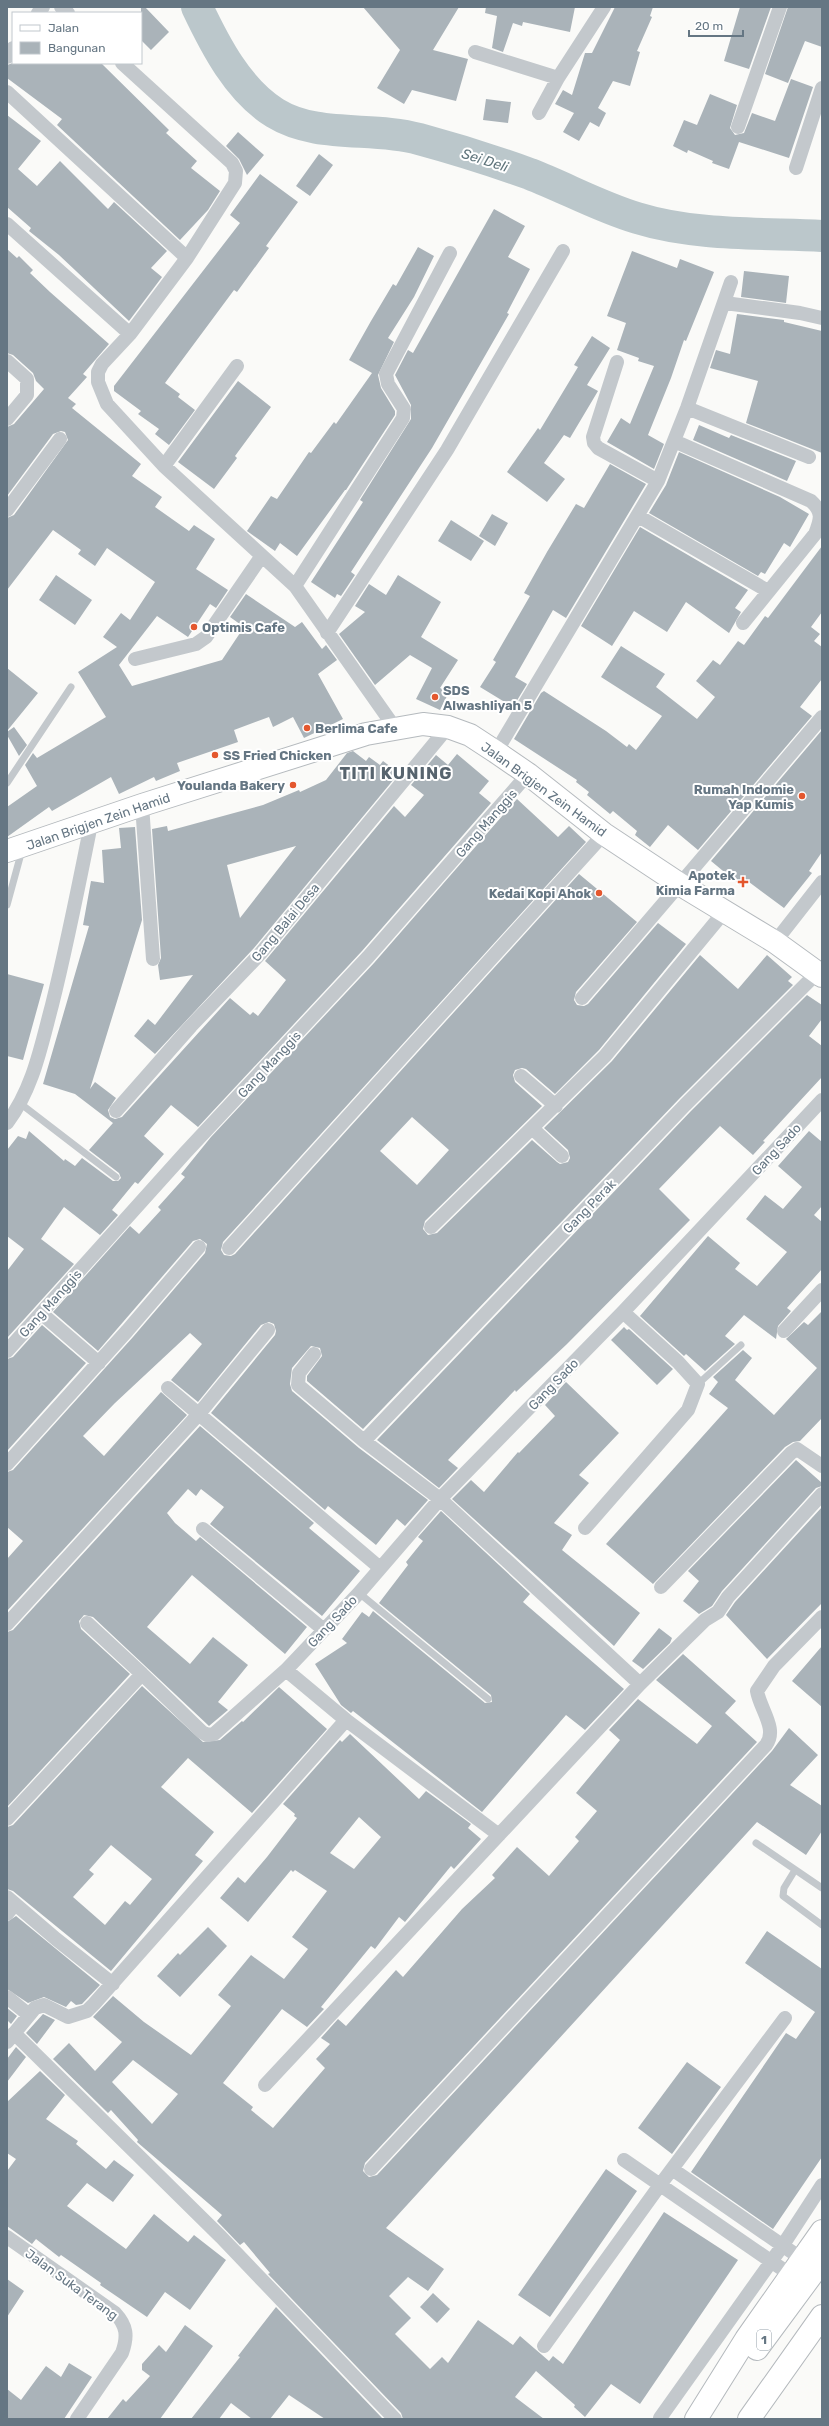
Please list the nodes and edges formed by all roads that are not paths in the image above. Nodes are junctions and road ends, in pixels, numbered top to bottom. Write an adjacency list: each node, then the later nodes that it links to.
1 (604, 7): 5 (street)
2 (780, 7): 9 (street)
3 (475, 52): 5 (street)
4 (123, 64): 14 (street)
5 (558, 78): 8 (street)
6 (822, 88): 10 (street)
7 (7, 92): 14 (street)
8 (539, 113)
9 (738, 127)
10 (796, 168)
11 (7, 224): 18 (street)
12 (563, 251): 35 (street)
13 (450, 253): 32 (street)
14 (187, 258): 18 (street)
15 (731, 282): 16 (street)
16 (725, 303): 17 (street); 22 (street)
17 (822, 318)
18 (130, 334): 27 (street)
19 (7, 361): 23 (street)
20 (617, 362): 28 (street)
21 (237, 366): 27 (street)
22 (687, 408): 25 (street); 26 (street)
23 (7, 419)
24 (60, 439): 29 (street)
25 (674, 441): 28 (street); 33 (street)
26 (809, 457)
27 (164, 466): 31 (street)
28 (658, 480): 30 (street)
29 (7, 510)
30 (638, 516): 33 (street); 41 (street)
31 (261, 557): 32 (street); 36 (street)
32 (295, 586): 35 (street)
33 (768, 591): 34 (street)
34 (743, 623)
35 (328, 633): 40 (street)
36 (135, 659)
37 (71, 687): 43 (lane)
38 (822, 717): 49 (street)
39 (448, 727): 40 (main road, Jalan Brigjen Zein Hamid); 41 (main road, Jalan Brigjen Zein Hamid); 60 (street, Gang Balai Desa)
40 (396, 728): 44 (main road, Jalan Brigjen Zein Hamid)
41 (496, 752): 42 (main road, Jalan Brigjen Zein Hamid)
42 (528, 774): 46 (main road, Jalan Brigjen Zein Hamid); 70 (street, Gang Manggis)
43 (7, 783)
44 (142, 805): 45 (main road, Jalan Brigjen Zein Hamid); 53 (street)
45 (91, 824): 47 (main road, Jalan Brigjen Zein Hamid); 58 (street)
46 (604, 834): 49 (main road, Jalan Brigjen Zein Hamid); 67 (street)
47 (15, 848): 50 (lane)
48 (822, 882): 52 (street)
49 (681, 885): 51 (main road, Jalan Brigjen Zein Hamid); 55 (street)
50 (7, 905)
51 (724, 912): 52 (main road, Jalan Brigjen Zein Hamid); 59 (street)
52 (775, 942): 54 (main road, Jalan Brigjen Zein Hamid)
53 (153, 959)
54 (820, 974): 80 (street, Gang Perak)
55 (582, 998)
56 (522, 1076): 59 (street)
57 (822, 1100): 69 (street, Gang Sado)
58 (21, 1104): 61 (street); 64 (lane)
59 (556, 1106): 62 (street)
60 (116, 1111)
61 (7, 1123)
62 (532, 1128): 63 (street); 65 (street)
63 (562, 1156)
64 (116, 1177)
65 (431, 1227)
66 (199, 1247): 76 (street)
67 (229, 1248)
68 (822, 1290): 72 (street)
69 (623, 1312): 77 (street); 84 (street, Gang Sado)
70 (41, 1313): 74 (street, Gang Manggis); 76 (street)
71 (268, 1330): 79 (street)
72 (784, 1331)
73 (741, 1345): 77 (lane)
74 (7, 1351)
75 (314, 1354): 80 (street)
76 (99, 1363): 81 (street)
77 (698, 1384): 85 (street)
78 (168, 1388): 79 (street)
79 (198, 1415): 87 (street); 92 (street)
80 (364, 1441): 84 (street)
81 (7, 1464)
82 (822, 1466): 88 (street)
83 (822, 1494): 96 (street)
84 (440, 1499): 87 (street, Gang Sado); 96 (street)
85 (585, 1528)
86 (203, 1529): 93 (street)
87 (380, 1567): 89 (street, Gang Sado)
88 (661, 1587)
89 (359, 1592): 93 (street, Gang Sado); 97 (lane)
90 (822, 1617): 113 (street)
91 (87, 1623): 95 (street)
92 (7, 1624)
93 (324, 1630): 94 (street, Gang Sado)
94 (286, 1670): 95 (street, Gang Sado); 98 (street)
95 (142, 1674): 99 (street)
96 (640, 1684): 100 (street)
97 (488, 1699)
98 (346, 1720): 100 (street); 106 (street)
99 (7, 1819)
100 (500, 1835): 111 (street)
101 (756, 1842): 102 (lane)
102 (795, 1870): 103 (lane); 105 (lane)
103 (822, 1888)
104 (10, 1905): 106 (street)
105 (822, 1925)
106 (113, 1984): 108 (street)
107 (7, 1997): 108 (street)
108 (29, 2015): 110 (street)
109 (785, 2018): 114 (street)
110 (10, 2037): 127 (street)
111 (265, 2085)
112 (624, 2160): 115 (street)
113 (371, 2169)
114 (672, 2169): 115 (street); 119 (street)
115 (660, 2185): 120 (street); 124 (street)
116 (822, 2185): 119 (street)
117 (822, 2231): 121 (main road)
118 (7, 2238): 126 (street, Jalan Suka Terang)
119 (783, 2246): 120 (street); 121 (street)
120 (771, 2262): 121 (street); 125 (street)
121 (805, 2265): 128 (main road); 129 (main road, 1)
122 (822, 2316): 130 (main road)
123 (822, 2340): 131 (main road)
124 (544, 2346)
125 (660, 2418)
126 (76, 2419)
127 (395, 2419)
128 (696, 2419)
129 (706, 2419)
130 (749, 2419)
131 (761, 2419)

